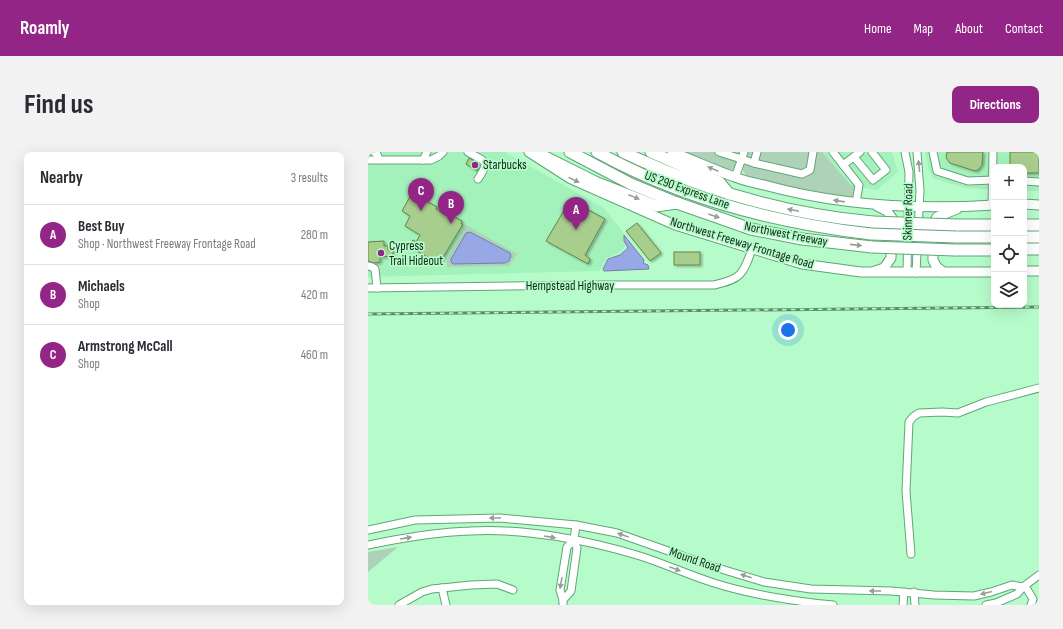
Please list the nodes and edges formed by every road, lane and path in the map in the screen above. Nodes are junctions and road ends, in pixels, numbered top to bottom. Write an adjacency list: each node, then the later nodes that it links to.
1 (374, 152): 24 (street)
2 (428, 152): 25 (street)
3 (443, 152): 25 (street)
4 (468, 152): 31 (street)
5 (529, 152): 51 (main road, Northwest Freeway Frontage Road, one-way to 51)
6 (536, 152): 36 (highway, one-way to 36)
7 (570, 152): 36 (highway, Northwest Freeway)
8 (598, 152): 48 (highway, US 290 Express Lane, bridge)
9 (623, 152): 35 (highway, Northwest Freeway)
10 (651, 152): 35 (highway)
11 (672, 152): 30 (main road, one-way to 11)
12 (719, 152): 26 (street)
13 (744, 152): 26 (street)
14 (757, 152): 27 (street)
15 (813, 152): 27 (street)
16 (833, 152): 29 (street)
17 (872, 152): 22 (street)
18 (905, 152): 42 (street, Skinner Road)
19 (917, 152): 43 (street, Skinner Road, one-way to 19)
20 (933, 152): 32 (street)
21 (993, 152): 28 (street)
22 (857, 154): 29 (street)
23 (368, 160): 24 (street)
24 (379, 160): 25 (street)
25 (423, 160)
26 (741, 160): 27 (street); 30 (street)
27 (754, 163)
28 (993, 164)
29 (844, 165): 37 (street)
30 (735, 178): 37 (main road, one-way to 30)
31 (478, 179)
32 (991, 180)
33 (1027, 181): 34 (street)
34 (1039, 182)
35 (729, 194): 45 (highway, Northwest Freeway, one-way to 35, bridge)
36 (677, 203): 54 (highway, Northwest Freeway, one-way to 54, bridge)
37 (856, 203): 41 (main road)
38 (1027, 204): 39 (main road)
39 (1039, 204)
40 (991, 205): 44 (main road)
41 (876, 206): 42 (main road); 58 (main road)
42 (908, 207): 43 (main road); 61 (street, Skinner Road)
43 (920, 207): 44 (main road); 61 (street, Skinner Road)
44 (962, 207): 59 (main road)
45 (991, 225)
46 (1027, 225): 47 (highway)
47 (1039, 225)
48 (991, 237)
49 (1027, 238): 50 (highway)
50 (1039, 238)
51 (752, 249): 58 (main road, Northwest Freeway Frontage Road); 63 (street, Hempstead Highway)
52 (1027, 249): 53 (highway)
53 (1039, 249)
54 (991, 250)
55 (368, 266): 63 (street)
56 (1027, 271): 57 (main road)
57 (1039, 271)
58 (872, 272): 61 (main road, Northwest Freeway Frontage Road)
59 (943, 272): 60 (main road, Northwest Freeway Frontage Road); 61 (main road, Northwest Freeway Frontage Road)
60 (991, 272)
61 (912, 273)
62 (368, 288): 63 (street, Hempstead Highway)
63 (377, 288)
64 (1039, 388): 69 (street)
65 (576, 525): 66 (street, Mound Road, one-way to 66); 67 (street); 74 (street, Mound Road, one-way to 65)
66 (368, 530)
67 (574, 540): 68 (street, Mound Road, one-way to 67); 76 (street); 76 (street, one-way to 76); 79 (street, Mound Road, one-way to 79)
68 (368, 545)
69 (911, 554)
70 (1039, 575): 71 (street)
71 (1024, 586): 75 (street, Mound Road, one-way to 75); 82 (street); 83 (street)
72 (442, 588): 73 (street); 77 (street); 78 (street)
73 (513, 590)
74 (904, 592): 75 (street, Mound Road); 80 (street)
75 (914, 592): 81 (street)
76 (563, 602)
77 (400, 605)
78 (446, 605)
79 (832, 605)
80 (903, 605)
81 (915, 605)
82 (986, 605)
83 (1031, 605)

